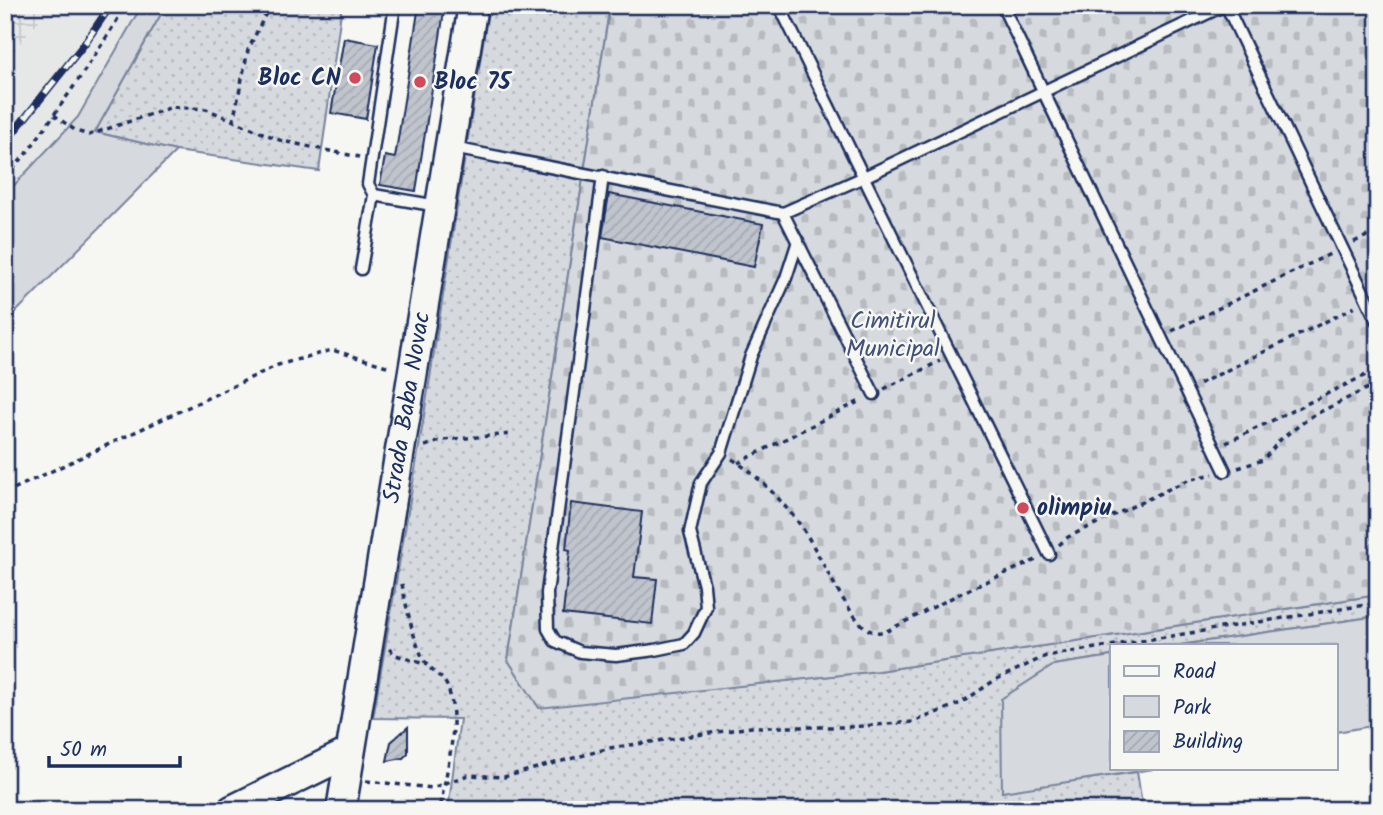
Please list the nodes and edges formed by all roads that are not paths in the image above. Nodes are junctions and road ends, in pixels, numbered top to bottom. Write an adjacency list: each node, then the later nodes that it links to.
1 (395, 5): 10 (lane)
2 (473, 5): 7 (main road, Strada Baba Novac)
3 (779, 5): 9 (lane)
4 (1002, 5): 6 (lane)
5 (1225, 5): 6 (lane); 15 (lane)
6 (1043, 91): 9 (lane); 17 (lane)
7 (450, 147): 8 (lane); 11 (main road, Strada Baba Novac)
8 (603, 176): 12 (lane); 13 (lane)
9 (864, 177): 12 (lane); 18 (lane)
10 (374, 195): 11 (lane); 14 (lane)
11 (440, 207): 19 (main road, Strada Baba Novac)
12 (783, 213): 13 (lane)
13 (798, 241): 16 (lane)
14 (361, 269)
15 (1378, 323)
16 (874, 394)
17 (1225, 471)
18 (1049, 554)
19 (348, 765): 20 (main road); 21 (main road, Strada Baba Novac)
20 (232, 810)
21 (341, 810)

